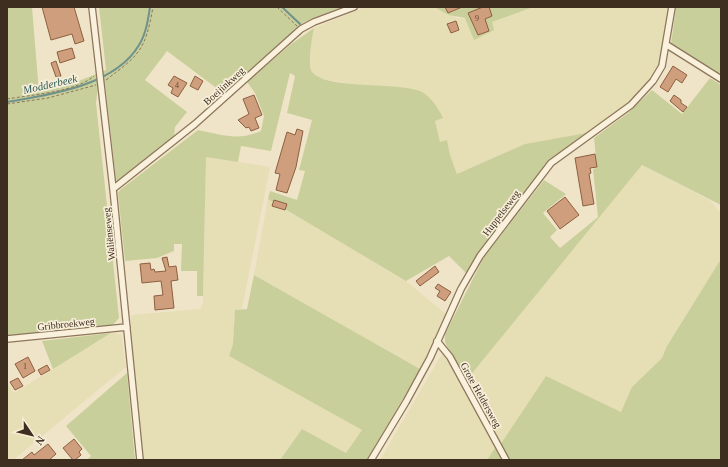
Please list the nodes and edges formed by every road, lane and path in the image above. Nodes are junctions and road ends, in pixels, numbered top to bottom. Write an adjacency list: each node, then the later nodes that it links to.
1 (92, 7): 8 (street, Waliënseweg)
2 (153, 7): 10 (path)
3 (277, 7): 6 (path)
4 (354, 7): 6 (street, Boeijinkweg)
5 (672, 7): 7 (street, Huppelseweg)
6 (301, 29): 13 (street, Boeijinkweg)
7 (667, 45): 9 (street); 16 (street, Huppelseweg)
8 (97, 71): 10 (street, Waliënseweg); 11 (path)
9 (721, 79)
10 (101, 83): 12 (path); 13 (street, Waliënseweg)
11 (7, 99)
12 (7, 104)
13 (113, 189): 14 (street, Waliënseweg)
14 (127, 327): 15 (street, Gribbroekweg); 17 (street, Waliënseweg)
15 (7, 339)
16 (437, 341): 18 (street, Huppelseweg); 19 (street, Grote Heldersweg)
17 (140, 460)
18 (371, 460)
19 (506, 460)

